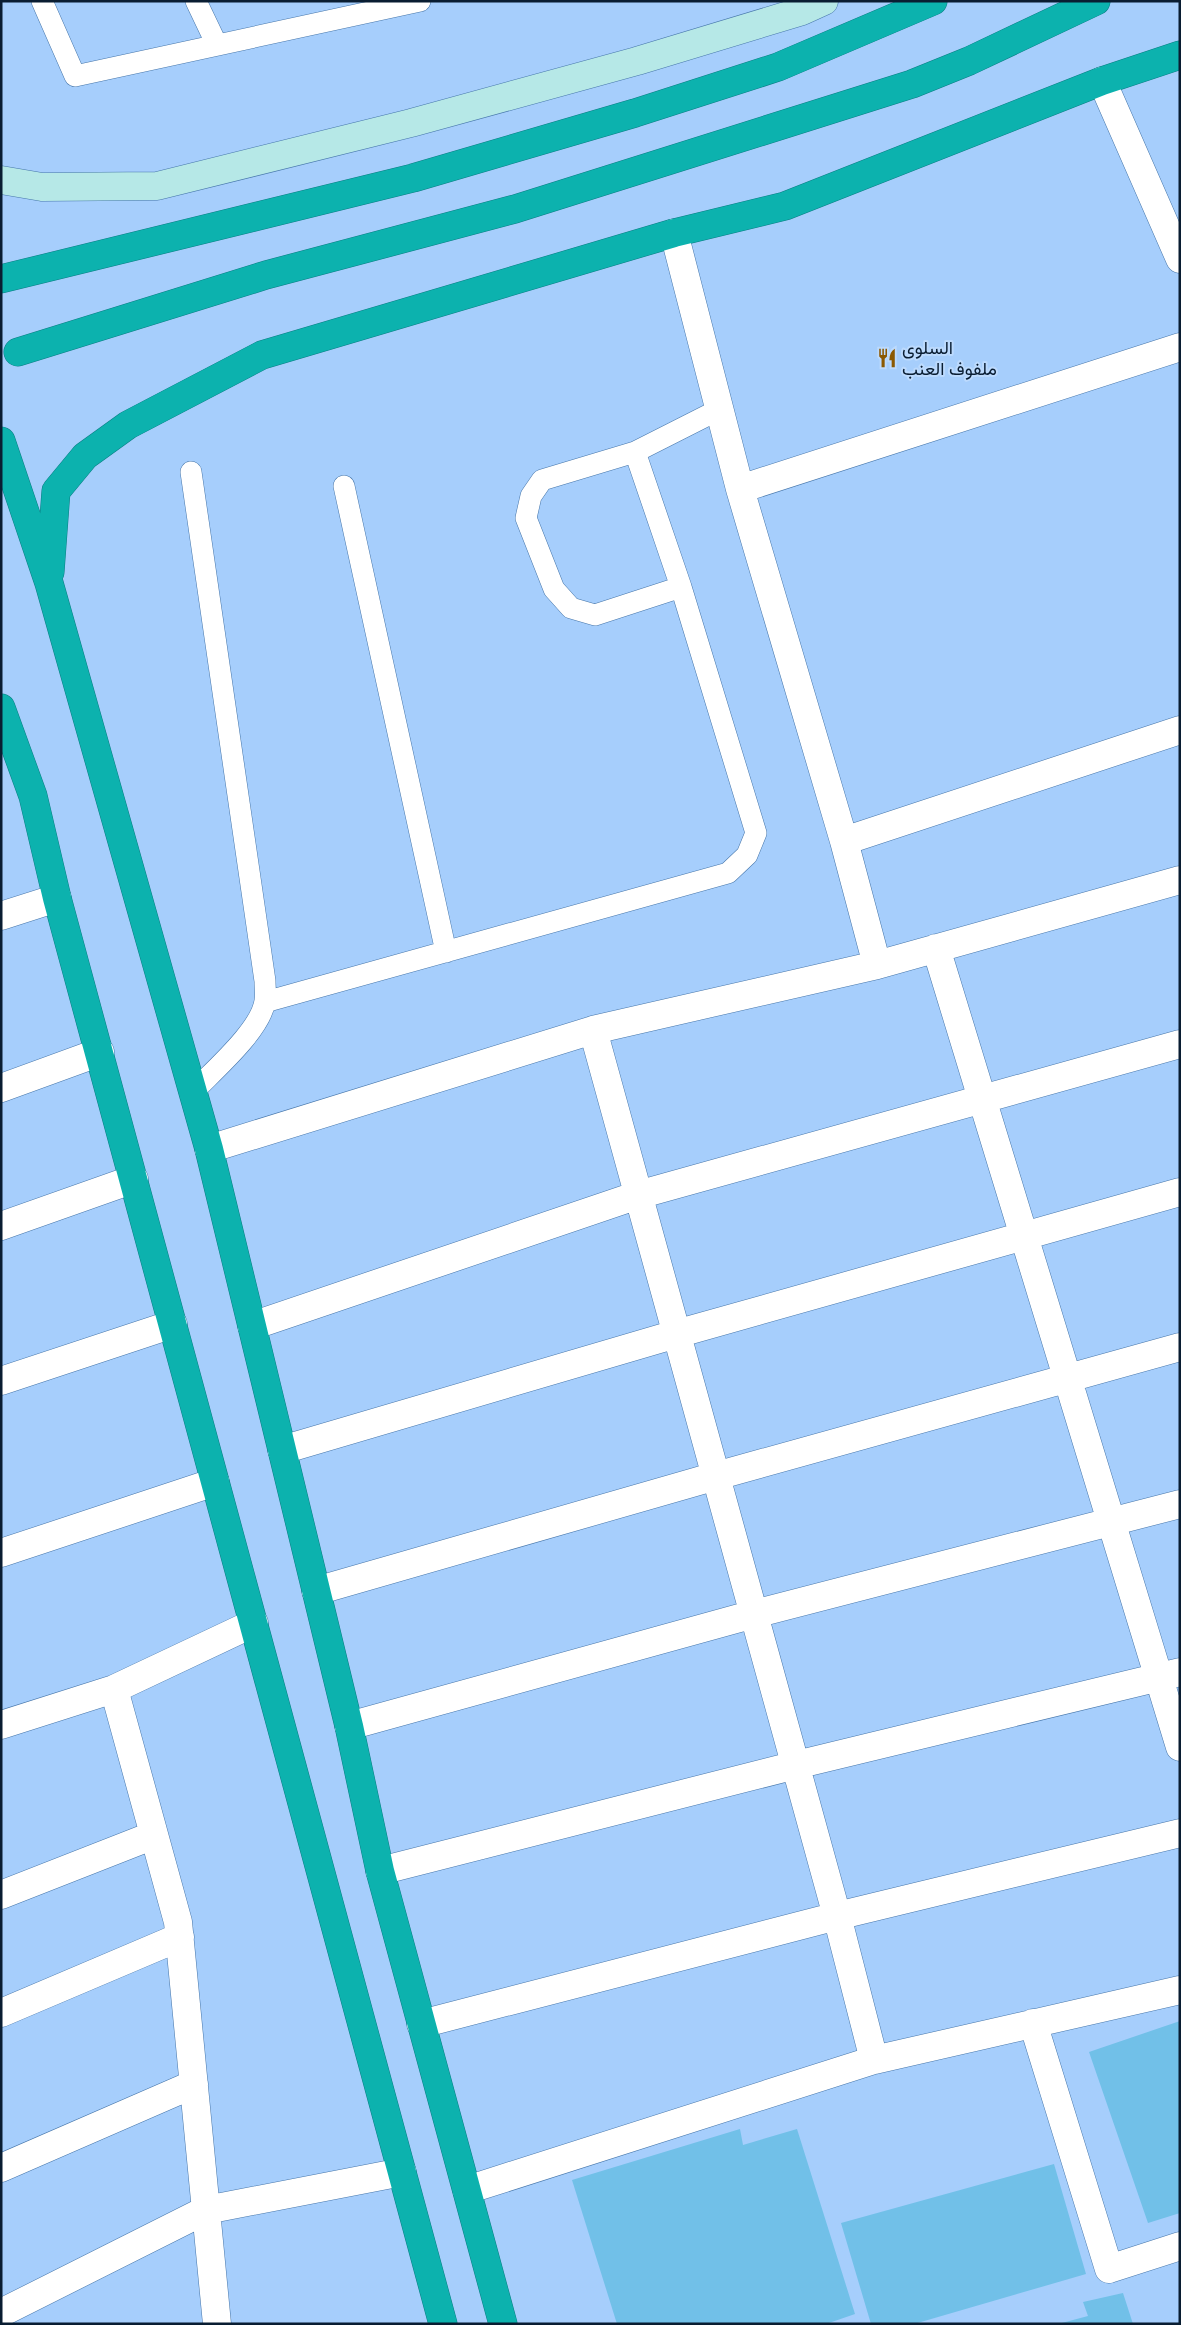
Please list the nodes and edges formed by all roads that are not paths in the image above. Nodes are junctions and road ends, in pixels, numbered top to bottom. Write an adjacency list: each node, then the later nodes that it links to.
1 (42, 1): 7 (lane)
2 (196, 1): 7 (lane)
3 (420, 1): 7 (lane)
4 (824, 1): 10 (main road)
5 (933, 1): 13 (highway)
6 (1096, 1): 15 (highway)
7 (217, 45)
8 (1180, 54): 9 (highway)
9 (1102, 82): 11 (highway); 12 (street)
10 (1, 180)
11 (674, 233): 16 (street); 22 (highway)
12 (1180, 259)
13 (1, 279)
14 (1180, 347): 21 (street)
15 (18, 352)
16 (718, 410): 18 (lane); 21 (street)
17 (1, 441): 22 (highway)
18 (636, 452): 23 (lane); 23 (lane)
19 (191, 472): 35 (lane)
20 (344, 486): 33 (lane)
21 (740, 489): 28 (street)
22 (49, 584): 40 (highway)
23 (681, 587): 33 (lane)
24 (1, 708): 27 (highway)
25 (1180, 730): 28 (street)
26 (1, 745): 27 (highway)
27 (33, 796): 30 (highway)
28 (844, 841): 34 (street)
29 (1180, 880): 32 (street)
30 (57, 898): 31 (street); 38 (highway)
31 (1, 916)
32 (936, 948): 34 (street); 41 (street)
33 (446, 952): 35 (lane)
34 (877, 965): 36 (street)
35 (265, 1002): 40 (lane)
36 (593, 1030): 42 (street); 45 (street)
37 (1180, 1044): 41 (street)
38 (100, 1052): 39 (street); 43 (highway)
39 (1, 1088)
40 (193, 1092): 42 (highway)
41 (982, 1099): 45 (street); 47 (street)
42 (209, 1148): 49 (highway)
43 (134, 1179): 46 (street); 48 (highway)
44 (1180, 1192): 47 (street)
45 (638, 1195): 49 (street); 50 (street)
46 (1, 1226)
47 (1024, 1236): 50 (street); 52 (street)
48 (173, 1324): 53 (street); 56 (highway)
49 (252, 1326): 54 (highway)
50 (676, 1334): 54 (street); 55 (street)
51 (1180, 1347): 52 (street)
52 (1067, 1379): 55 (street); 58 (street)
53 (1, 1381)
54 (282, 1450): 60 (highway)
55 (716, 1476): 60 (street); 61 (street)
56 (215, 1482): 59 (street); 62 (highway)
57 (1180, 1504): 58 (street)
58 (1111, 1522): 61 (street); 63 (street)
59 (1, 1553)
60 (316, 1591): 66 (highway)
61 (754, 1614): 66 (street); 68 (street)
62 (254, 1623): 64 (street); 82 (highway)
63 (1169, 1674): 67 (street); 68 (street)
64 (114, 1688): 65 (street); 70 (street)
65 (1, 1725)
66 (349, 1726): 71 (highway)
67 (1180, 1748)
68 (796, 1765): 71 (street); 73 (street)
69 (1180, 1832): 73 (street)
70 (154, 1835): 72 (street); 74 (street)
71 (380, 1871): 77 (highway)
72 (1, 1895)
73 (837, 1916): 77 (street); 79 (street)
74 (180, 1937): 76 (street); 80 (street)
75 (1180, 1990): 78 (street)
76 (1, 2013)
77 (421, 2024): 83 (highway)
78 (1034, 2024): 79 (street); 85 (street)
79 (874, 2060): 83 (street)
80 (194, 2084): 81 (street); 84 (street)
81 (1, 2168)
82 (402, 2172): 84 (street); 88 (highway)
83 (467, 2190): 89 (highway)
84 (206, 2210): 86 (street); 87 (street)
85 (1180, 2246)
86 (1, 2313)
87 (217, 2324)
88 (443, 2324)
89 (503, 2324)

